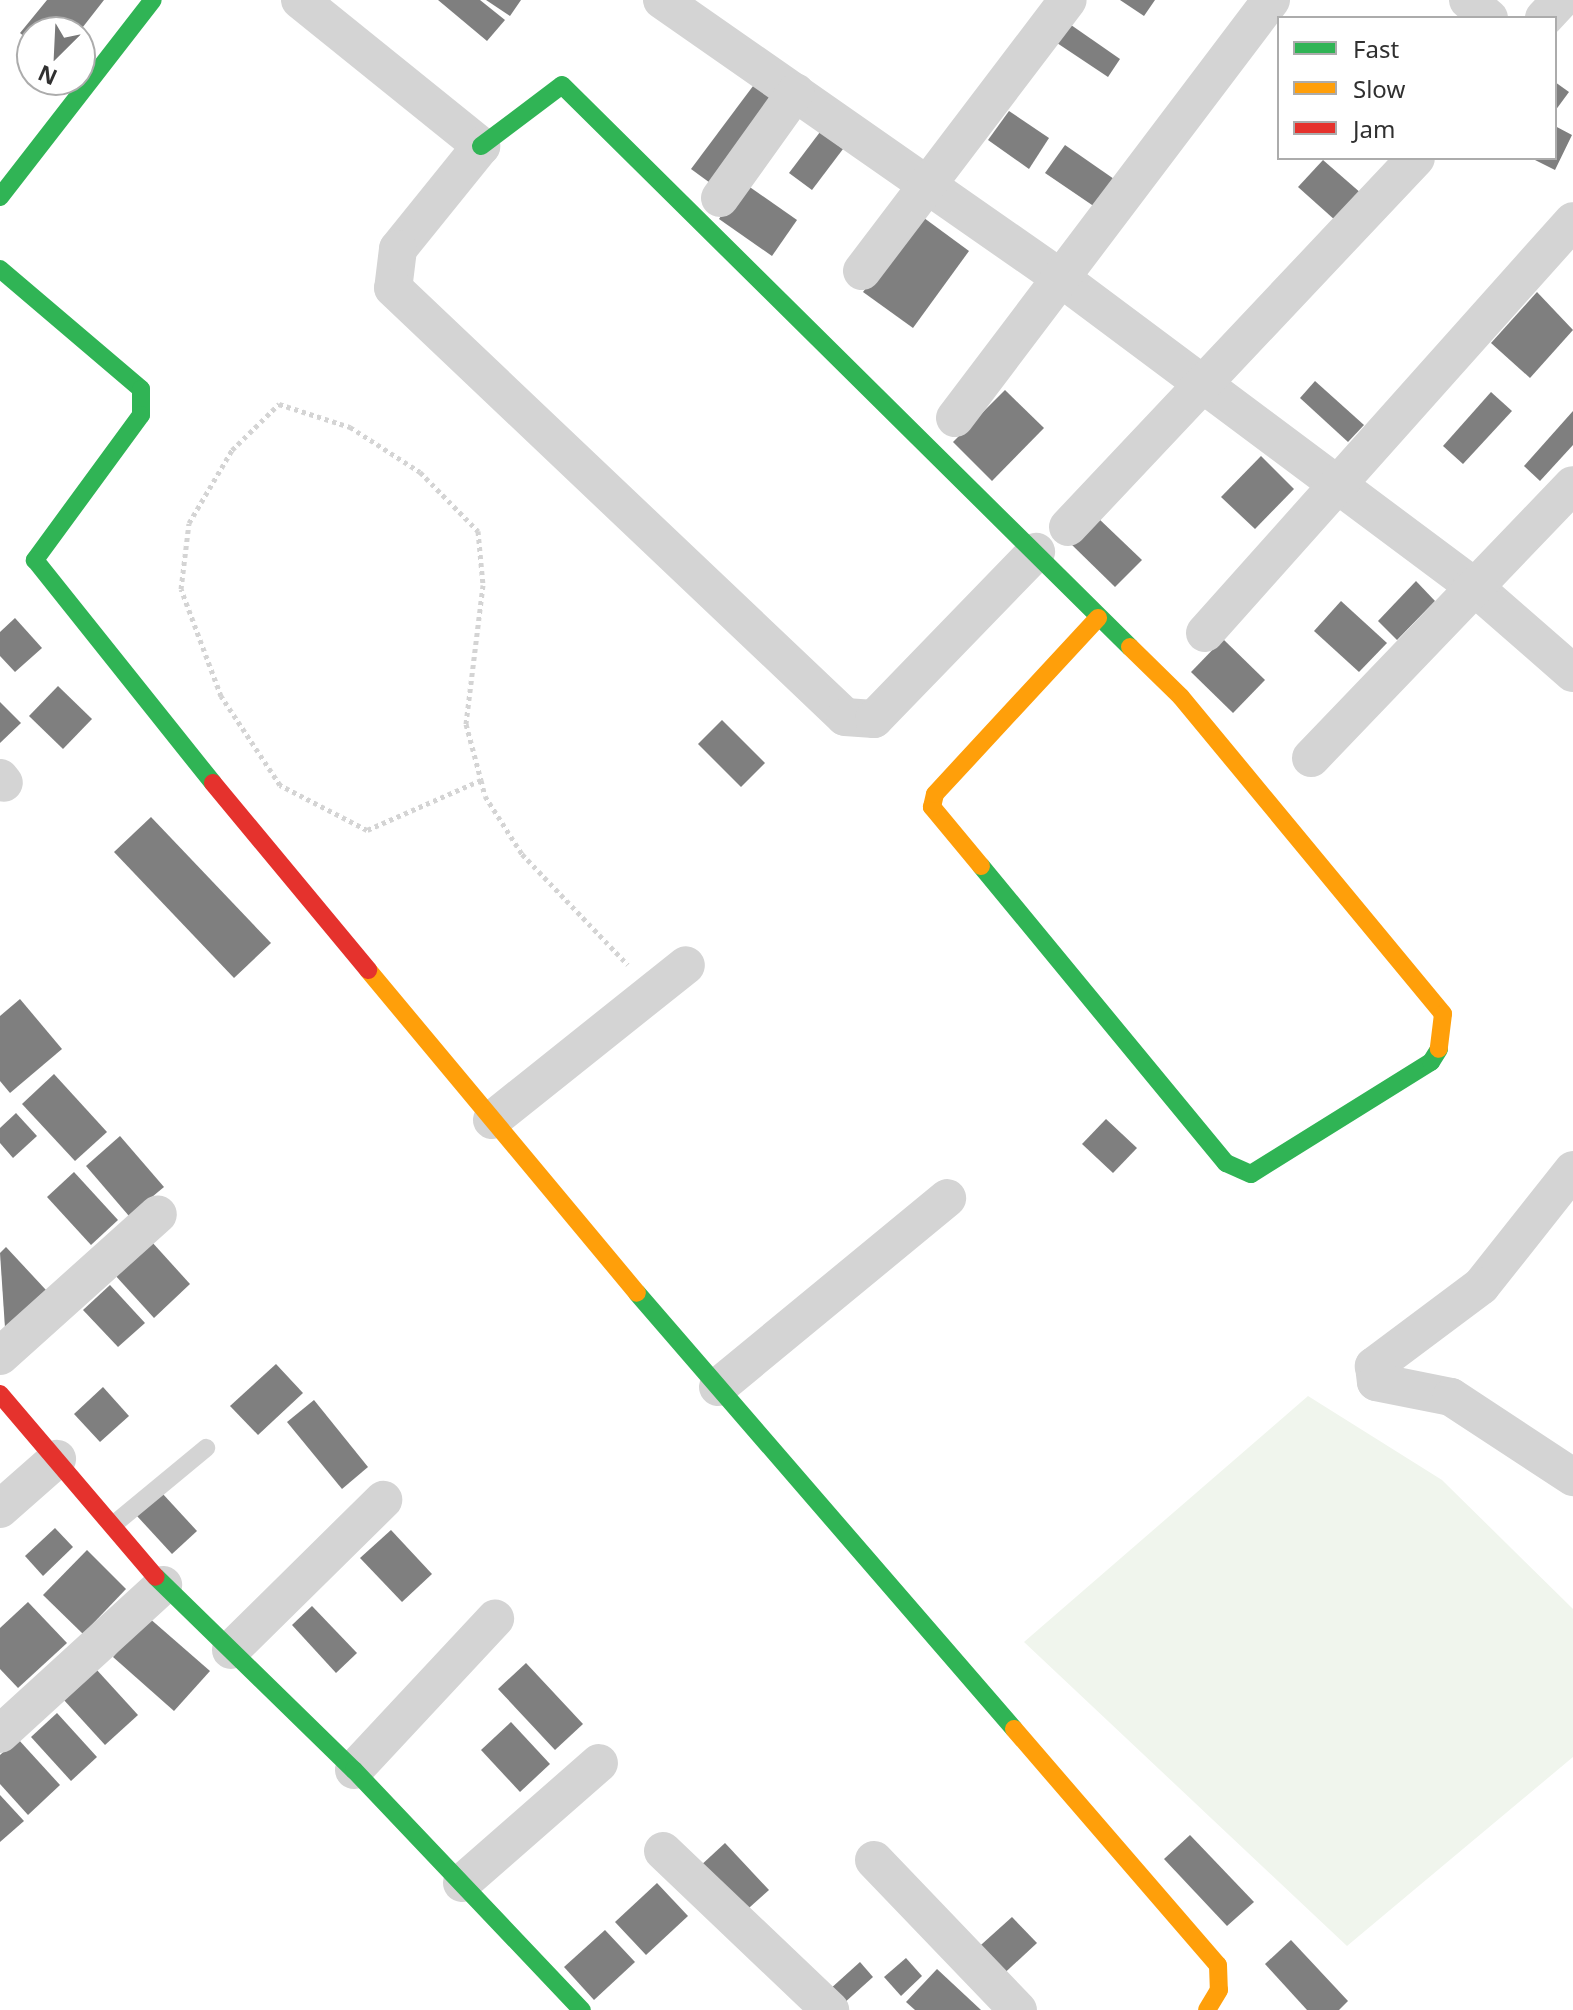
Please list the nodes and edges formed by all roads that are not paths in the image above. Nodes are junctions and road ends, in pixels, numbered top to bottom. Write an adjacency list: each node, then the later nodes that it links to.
1 (300, 0): 11 (street)
2 (662, 0): 10 (street)
3 (1068, 0): 13 (street)
4 (1271, 0): 19 (street)
5 (1468, 0): 8 (street)
6 (1561, 0): 9 (street)
7 (151, 1): 14 (street)
8 (1487, 16)
9 (1546, 16)
10 (796, 92): 13 (street); 15 (street)
11 (481, 146): 25 (street); 25 (street)
12 (1414, 160): 20 (street)
13 (930, 184): 18 (street); 19 (street)
14 (0, 197)
15 (720, 198)
16 (1573, 221): 23 (street)
17 (0, 269): 32 (street)
18 (862, 271)
19 (1062, 279): 20 (street); 21 (street)
20 (1206, 387): 23 (street); 24 (street)
21 (955, 418)
22 (1573, 485): 26 (street)
23 (1338, 489): 26 (street); 28 (street)
24 (1068, 527)
25 (1036, 552): 27 (street)
26 (1472, 585): 29 (street); 30 (street)
27 (1098, 618): 27 (street)
28 (1205, 633)
29 (1573, 673)
30 (1311, 758)
31 (686, 965): 32 (street)
32 (492, 1120): 37 (street)
33 (1573, 1170): 41 (street)
34 (947, 1198): 37 (street)
35 (158, 1214): 36 (street)
36 (0, 1356)
37 (718, 1387): 57 (street)
38 (0, 1394): 40 (street)
39 (206, 1448): 44 (lane)
40 (57, 1459): 43 (street); 44 (street)
41 (1573, 1477)
42 (383, 1500): 47 (street)
43 (0, 1509)
44 (113, 1525): 45 (street)
45 (163, 1585): 47 (street); 48 (street)
46 (495, 1619): 50 (street)
47 (231, 1650): 50 (street)
48 (7, 1715)
49 (599, 1763): 53 (street)
50 (354, 1770): 53 (street)
51 (663, 1851): 55 (street)
52 (874, 1860): 56 (street)
53 (462, 1883): 54 (street)
54 (582, 2010)
55 (830, 2010)
56 (1018, 2010)
57 (1207, 2010)

